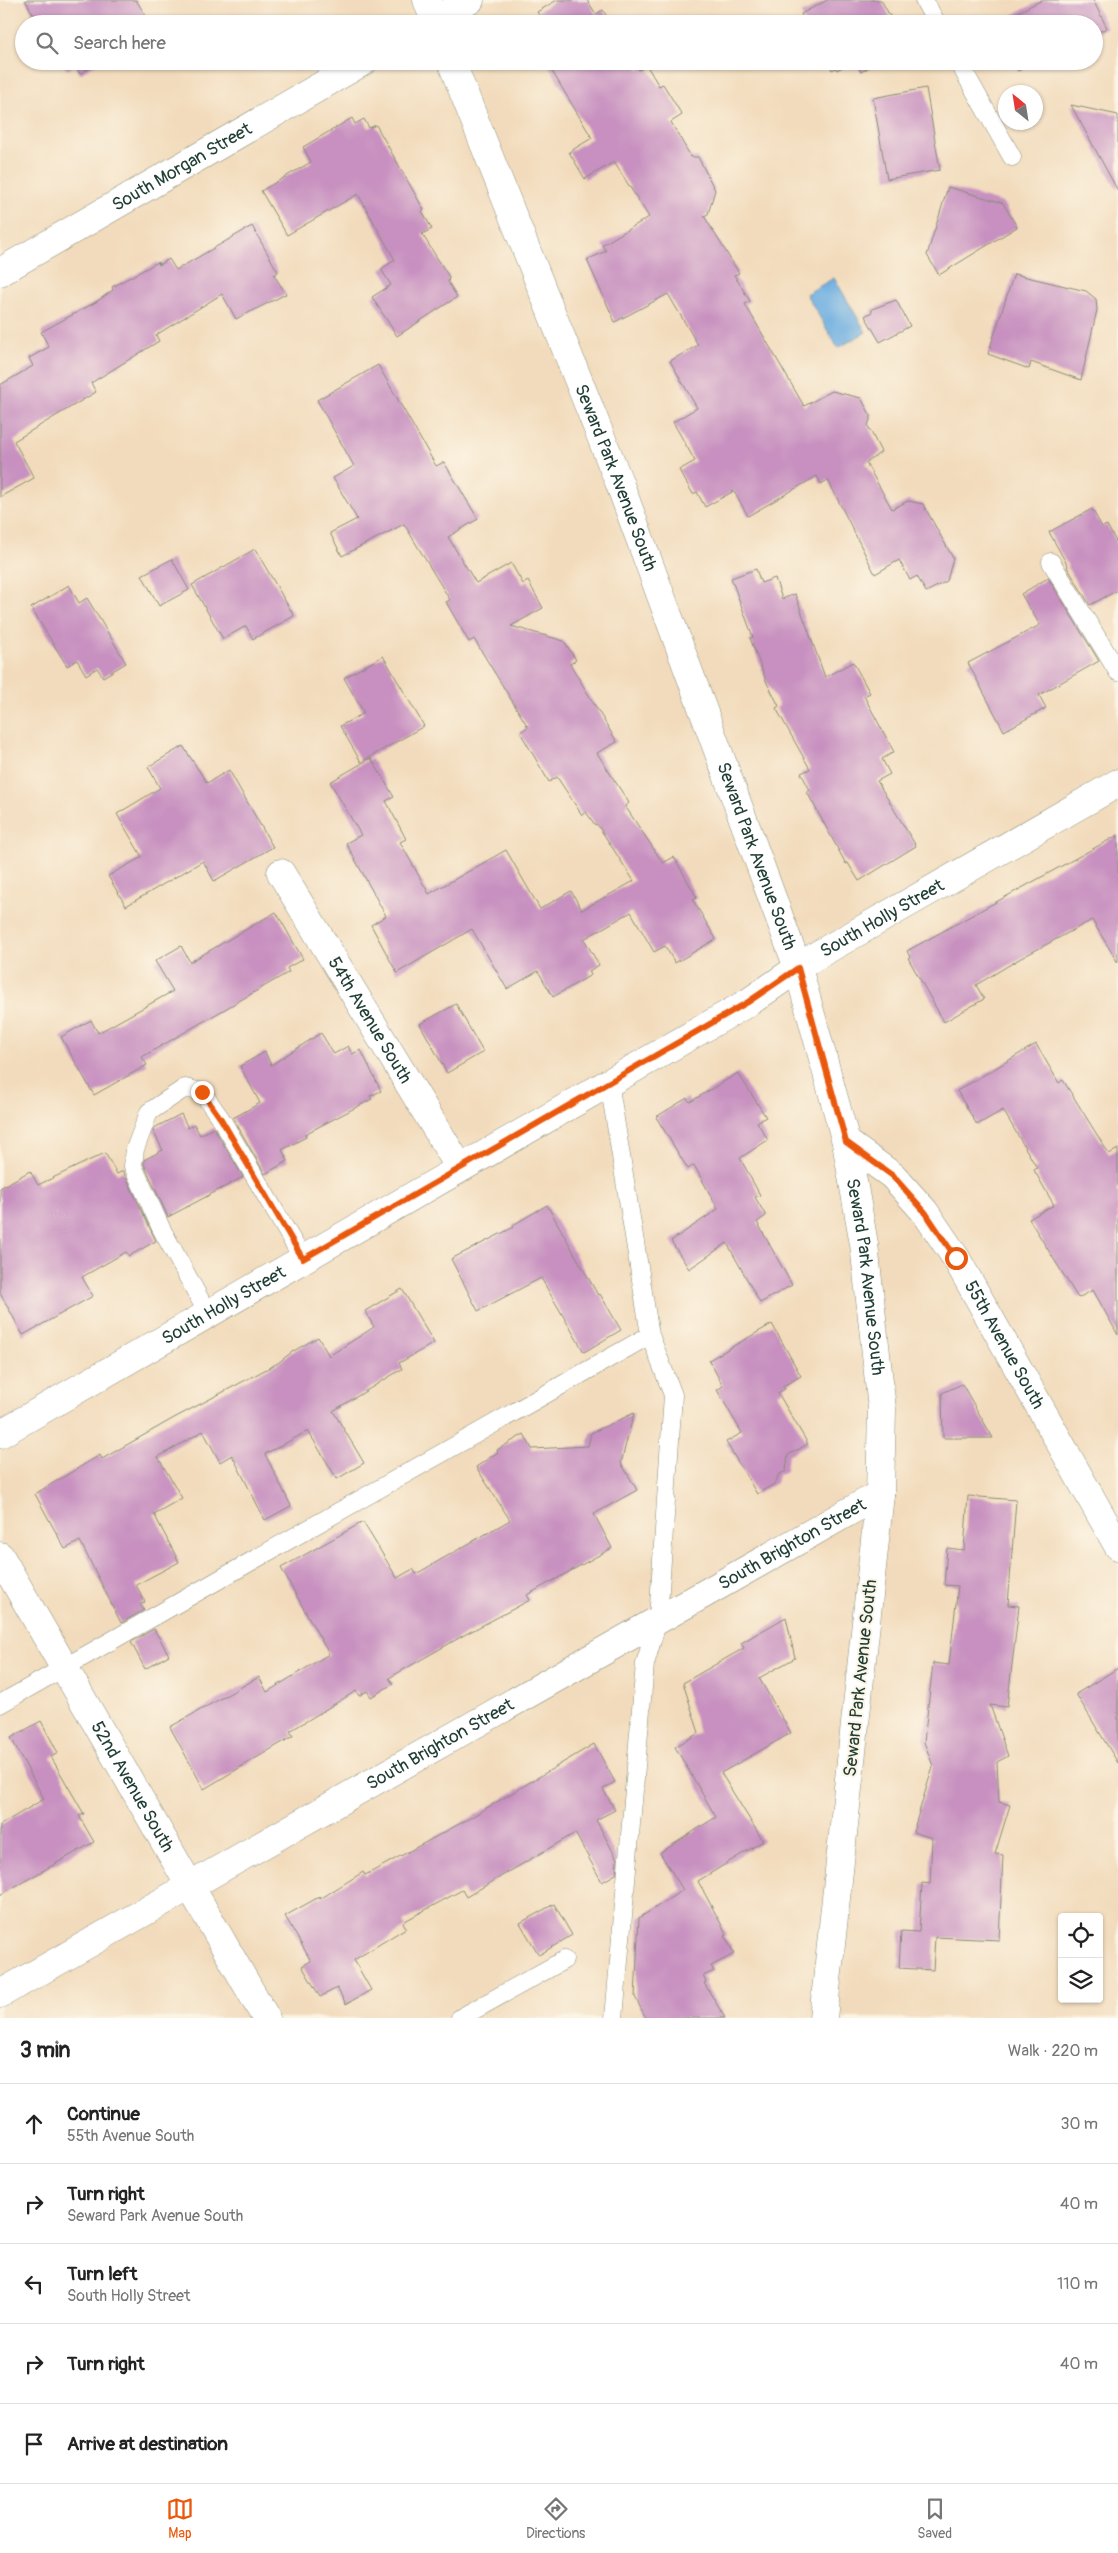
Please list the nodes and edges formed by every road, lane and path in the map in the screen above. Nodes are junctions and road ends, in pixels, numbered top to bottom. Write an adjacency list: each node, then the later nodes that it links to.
1 (470, 0): 3 (street)
2 (924, 0): 4 (lane)
3 (436, 15)
4 (932, 15)
5 (348, 70): 9 (street, South Morgan Street)
6 (455, 70): 14 (street, Seward Park Avenue South)
7 (963, 70): 8 (lane)
8 (1012, 157)
9 (0, 272)
10 (1051, 562): 11 (lane)
11 (1118, 672)
12 (1118, 783): 14 (street, South Holly Street)
13 (281, 873): 17 (street, 54th Avenue South)
14 (798, 968): 15 (street, South Holly Street); 16 (street, Seward Park Avenue South)
15 (609, 1082): 17 (street, South Holly Street); 20 (lane)
16 (846, 1142): 22 (street, Seward Park Avenue South); 23 (street, 55th Avenue South)
17 (460, 1168): 18 (street, South Holly Street)
18 (303, 1259): 19 (street, South Holly Street); 19 (lane)
19 (208, 1314): 21 (street, South Holly Street)
20 (650, 1335): 25 (lane); 26 (lane)
21 (0, 1434)
22 (880, 1494): 25 (street, South Brighton Street); 34 (street, Seward Park Avenue South)
23 (1118, 1546)
24 (0, 1556): 26 (street, 52nd Avenue South)
25 (658, 1620): 28 (street, South Brighton Street); 33 (lane)
26 (63, 1666): 27 (lane); 28 (street, 52nd Avenue South)
27 (0, 1704)
28 (190, 1886): 30 (street, South Brighton Street); 31 (street, 52nd Avenue South)
29 (564, 1960): 32 (lane)
30 (0, 1994)
31 (266, 2018)
32 (460, 2018)
33 (614, 2018)
34 (823, 2018)

